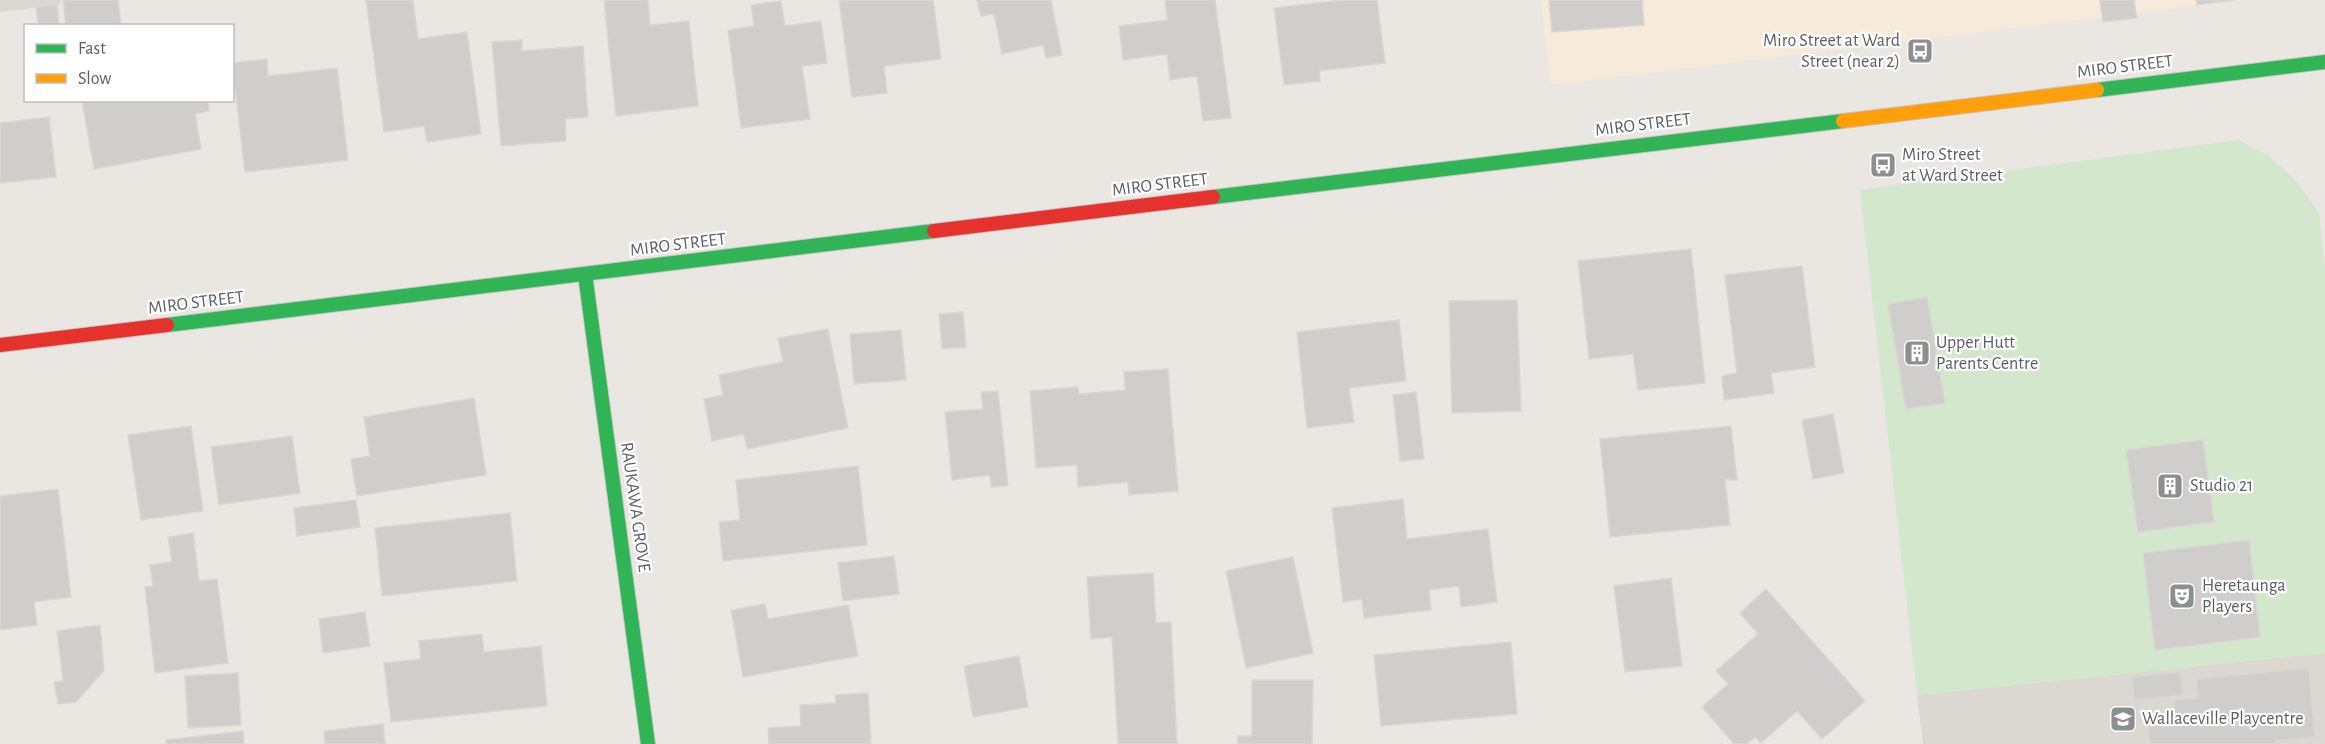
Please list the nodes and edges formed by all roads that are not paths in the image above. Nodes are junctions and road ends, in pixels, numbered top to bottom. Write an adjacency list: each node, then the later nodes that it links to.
1 (2325, 62): 2 (street, MIRO STREET)
2 (585, 274): 3 (street, MIRO STREET); 4 (street, RAUKAWA GROVE)
3 (0, 345)
4 (648, 744)

